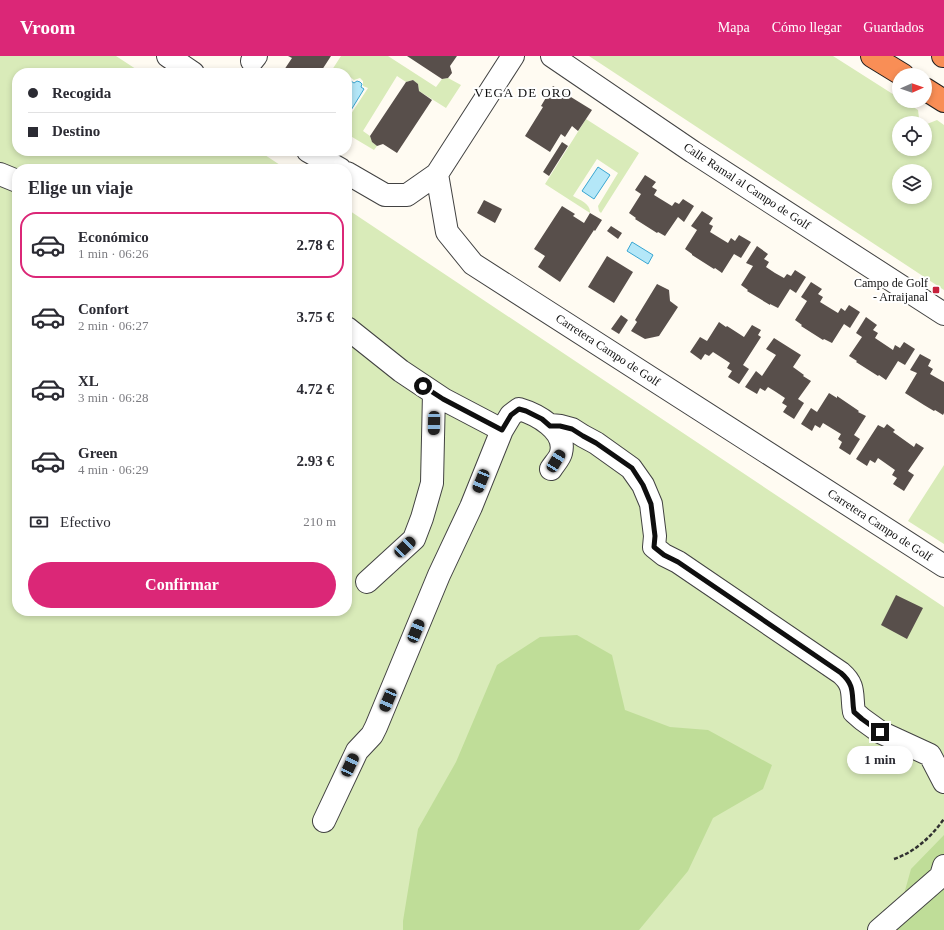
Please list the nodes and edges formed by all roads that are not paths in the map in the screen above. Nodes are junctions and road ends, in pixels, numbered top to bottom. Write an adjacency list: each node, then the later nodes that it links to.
1 (168, 56): 5 (street)
2 (513, 56): 12 (street)
3 (552, 56): 15 (street, Calle Ramal al Campo de Golf)
4 (872, 56): 6 (highway)
5 (186, 68)
6 (892, 69)
7 (932, 93): 8 (highway)
8 (944, 101)
9 (317, 156): 10 (street)
10 (331, 164)
11 (0, 174): 14 (street)
12 (437, 174): 13 (street); 21 (street, Carretera Campo de Golf)
13 (352, 176)
14 (12, 179)
15 (944, 314)
16 (352, 332): 17 (street)
17 (434, 393): 19 (street); 22 (street)
18 (550, 426): 19 (street); 20 (street); 23 (street)
19 (502, 430): 24 (street)
20 (551, 469)
21 (944, 566)
22 (368, 582)
23 (944, 782)
24 (324, 821)
25 (944, 866): 26 (street)
26 (879, 930)

